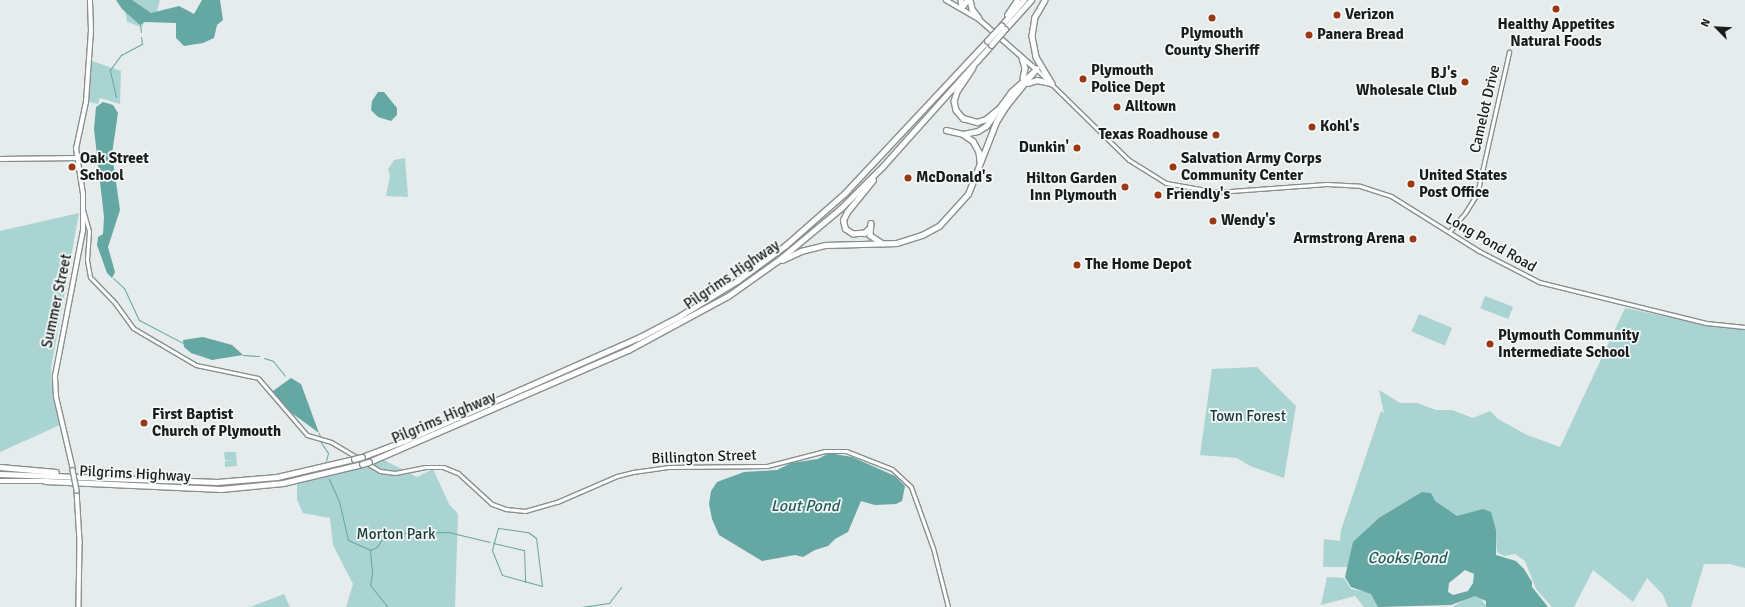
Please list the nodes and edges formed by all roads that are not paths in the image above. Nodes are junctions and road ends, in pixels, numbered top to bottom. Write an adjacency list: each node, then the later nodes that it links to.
1 (90, 0): 24 (main road, Summer Street)
2 (946, 0): 10 (main road)
3 (961, 0): 10 (highway)
4 (967, 0): 10 (highway)
5 (970, 0): 11 (highway)
6 (1017, 0): 12 (highway)
7 (1024, 0): 12 (highway, Pilgrims Highway)
8 (1031, 0): 12 (highway, Pilgrims Highway)
9 (1045, 0): 18 (highway)
10 (962, 7): 11 (main road)
11 (979, 18): 15 (main road)
12 (1003, 27): 14 (highway, Pilgrims Highway, bridge); 36 (highway, Pilgrims Highway, bridge)
13 (1509, 52): 30 (street, Camelot Drive)
14 (982, 54): 20 (highway); 23 (highway, Pilgrims Highway)
15 (1022, 58): 16 (main road); 17 (highway)
16 (1036, 70): 17 (highway); 18 (street, Long Pond Road); 19 (highway)
17 (1021, 81): 20 (highway)
18 (1052, 84): 19 (highway); 30 (street, Long Pond Road)
19 (1023, 86): 26 (highway)
20 (998, 109): 22 (highway)
21 (946, 130): 22 (highway)
22 (963, 134): 26 (highway)
23 (900, 147): 29 (highway); 32 (highway, Pilgrims Highway)
24 (77, 158): 25 (main road); 27 (main road, Summer Street)
25 (0, 159)
26 (979, 170): 31 (highway)
27 (83, 210): 38 (main road, Summer Street, bridge); 39 (street, Billington Street)
28 (871, 223): 29 (highway)
29 (870, 229): 31 (highway)
30 (1449, 232): 33 (street, Long Pond Road)
31 (889, 244): 32 (highway)
32 (760, 274): 37 (highway, Pilgrims Highway, bridge)
33 (1745, 327)
34 (0, 467): 36 (highway)
35 (0, 474): 36 (highway, Pilgrims Highway)
36 (68, 475)
37 (0, 483)
38 (79, 607)
39 (948, 607)

